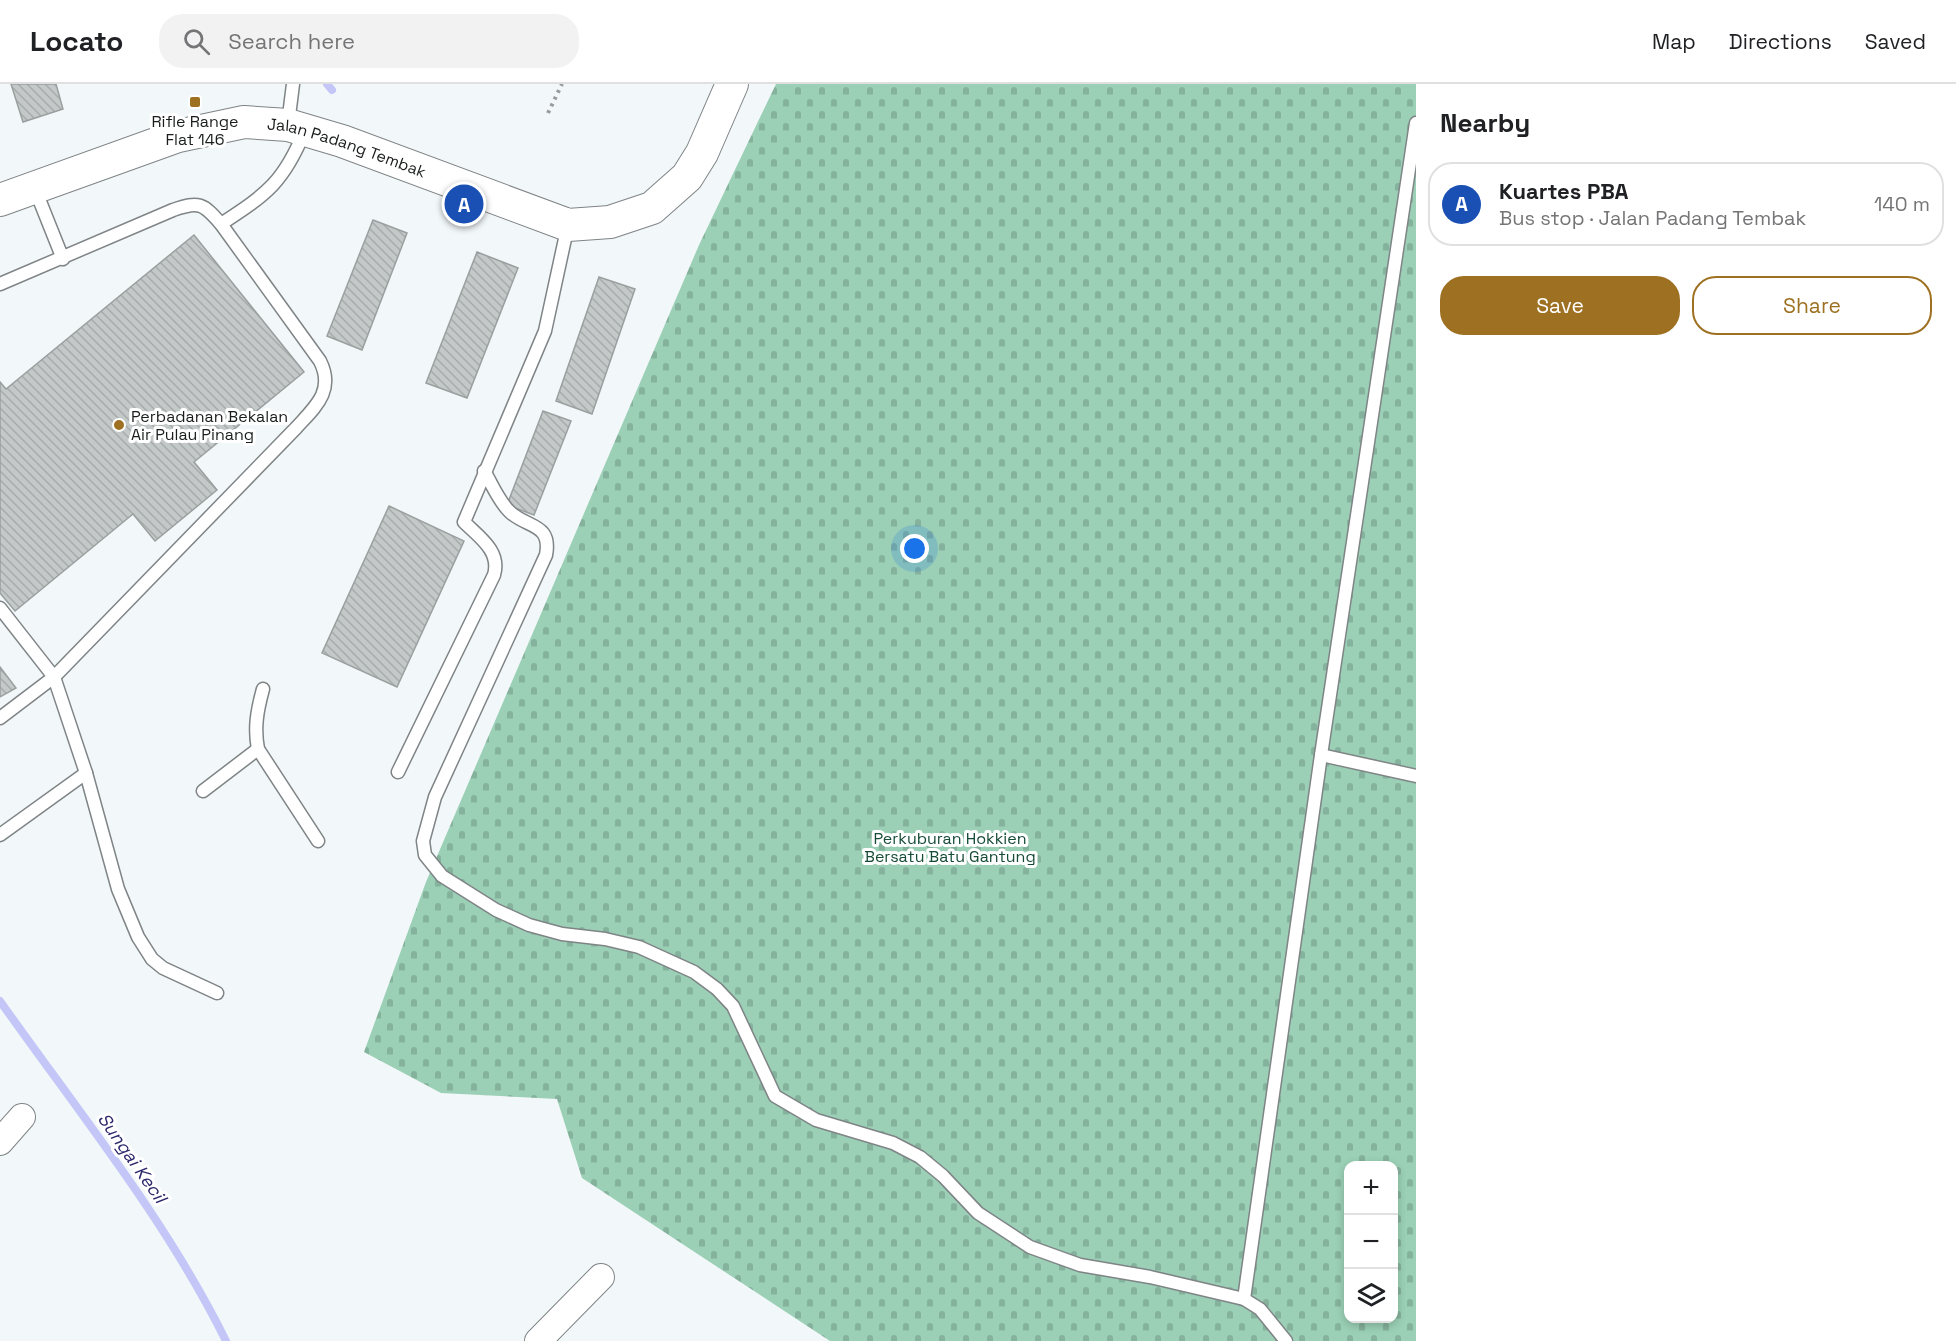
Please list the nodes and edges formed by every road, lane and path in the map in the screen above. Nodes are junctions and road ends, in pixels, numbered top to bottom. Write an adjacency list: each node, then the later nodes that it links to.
1 (293, 84): 6 (lane)
2 (561, 84): 4 (path)
3 (732, 84): 10 (street, Jalan Padang Tembak)
4 (548, 113)
5 (1416, 123): 19 (lane)
6 (296, 127): 7 (street, Jalan Padang Tembak); 9 (lane); 10 (street, Jalan Padang Tembak)
7 (35, 188): 8 (street, Jalan Padang Tembak); 11 (lane)
8 (0, 200)
9 (221, 224): 11 (lane); 15 (lane)
10 (568, 225): 13 (lane)
11 (63, 259): 12 (lane)
12 (0, 284)
13 (484, 471): 20 (lane); 30 (lane)
14 (0, 608): 15 (lane)
15 (54, 677): 17 (lane); 21 (lane)
16 (263, 689): 18 (lane)
17 (0, 718)
18 (258, 749): 23 (lane); 25 (lane)
19 (1321, 755): 22 (lane); 30 (lane)
20 (398, 772)
21 (86, 773): 24 (lane); 26 (lane)
22 (1416, 776)
23 (203, 791)
24 (0, 835)
25 (318, 841)
26 (217, 993)
27 (21, 1117): 28 (street)
28 (0, 1142)
29 (601, 1277): 31 (street)
30 (1244, 1299): 32 (lane)
31 (538, 1341)
32 (1286, 1341)

